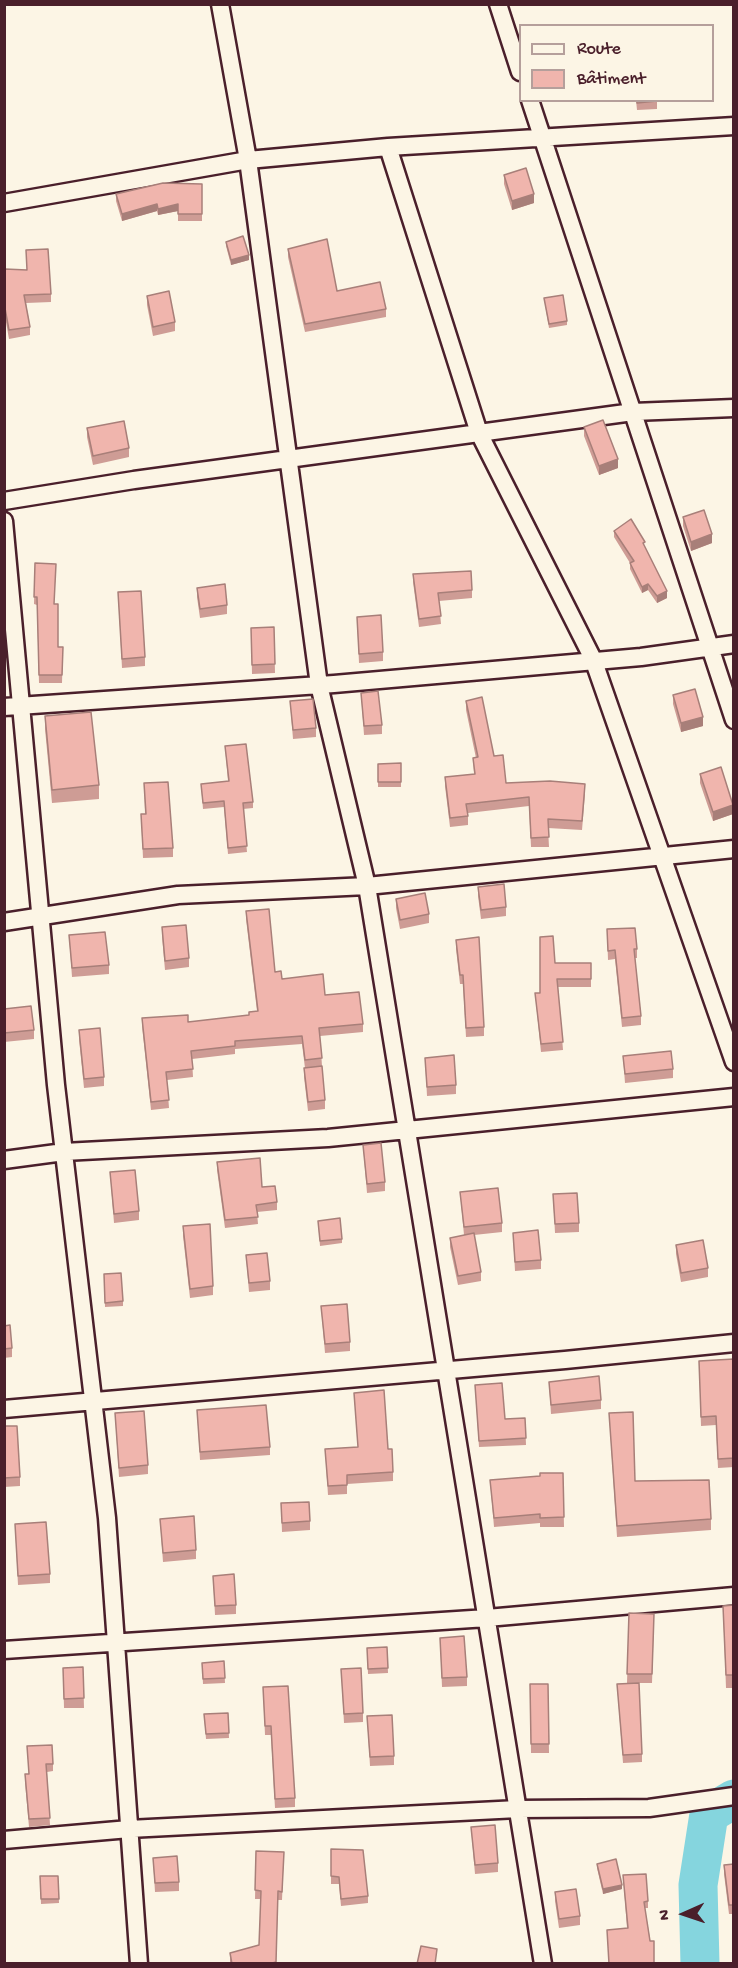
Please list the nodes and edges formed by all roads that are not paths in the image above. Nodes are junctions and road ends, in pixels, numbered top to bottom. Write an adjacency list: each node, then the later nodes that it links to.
1 (220, 4): 8 (street)
2 (498, 4): 3 (street)
3 (519, 69)
4 (531, 102): 6 (street)
5 (734, 126): 6 (street)
6 (543, 137): 7 (street); 11 (street)
7 (388, 147): 8 (street); 12 (street)
8 (248, 160): 9 (street); 13 (street)
9 (4, 203)
10 (734, 408): 11 (street)
11 (633, 412): 12 (street); 17 (street)
12 (480, 433): 13 (street); 18 (street)
13 (288, 461): 14 (street); 19 (street)
14 (4, 501)
15 (4, 521): 20 (street)
16 (734, 644): 17 (street)
17 (709, 646): 18 (street); 21 (street)
18 (593, 659): 19 (street); 23 (street)
19 (319, 685): 20 (street); 24 (street)
20 (13, 705): 25 (street)
21 (734, 720)
22 (734, 849): 23 (street)
23 (663, 854): 24 (street); 27 (street)
24 (367, 886): 25 (street); 29 (street)
25 (40, 917): 26 (street); 30 (street)
26 (4, 922)
27 (734, 1062)
28 (734, 1096): 29 (street)
29 (407, 1130): 30 (street); 33 (street)
30 (64, 1152): 31 (street); 34 (street)
31 (4, 1160)
32 (734, 1342): 33 (street)
33 (446, 1368): 34 (street); 37 (street)
34 (93, 1400): 35 (street); 38 (street)
35 (4, 1409)
36 (734, 1596): 37 (street)
37 (487, 1618): 38 (street); 41 (street)
38 (116, 1644): 39 (street); 42 (street)
39 (4, 1650)
40 (734, 1796): 41 (street)
41 (518, 1809): 42 (street); 45 (street)
42 (129, 1829): 43 (street); 44 (street)
43 (4, 1840)
44 (139, 1964)
45 (543, 1964)

